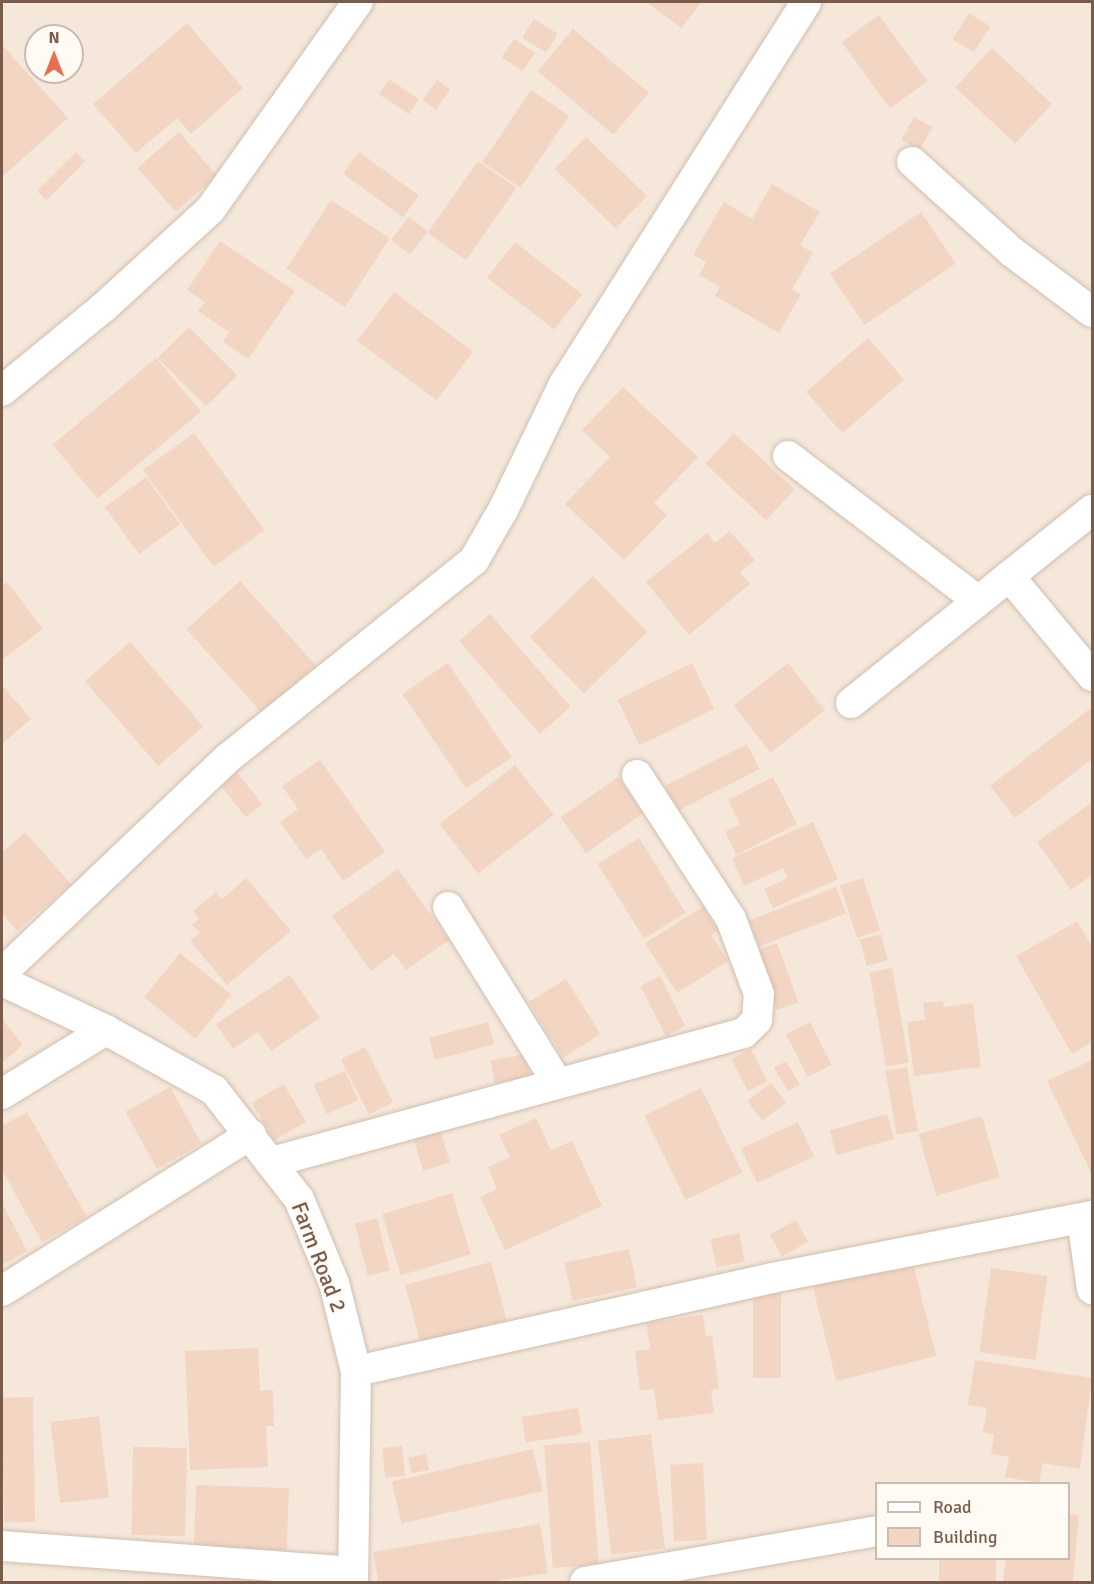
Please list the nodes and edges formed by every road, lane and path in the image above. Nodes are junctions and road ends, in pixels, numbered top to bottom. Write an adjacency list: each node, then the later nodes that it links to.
1 (358, 2): 5 (street)
2 (806, 2): 14 (street)
3 (912, 162): 4 (street)
4 (1092, 312)
5 (2, 391)
6 (788, 456): 9 (street)
7 (1092, 510): 8 (street)
8 (1010, 576): 9 (street); 10 (street)
9 (978, 601): 11 (street)
10 (1092, 676)
11 (850, 703)
12 (637, 775): 17 (street)
13 (448, 907): 17 (street)
14 (2, 973)
15 (2, 981): 16 (street, Farm Road 2)
16 (106, 1030): 18 (street); 19 (street, Farm Road 2)
17 (558, 1084): 20 (street)
18 (2, 1094)
19 (251, 1134): 20 (street, Farm Road 2); 23 (street)
20 (272, 1162): 24 (street, Farm Road 2)
21 (1087, 1217): 22 (street); 24 (street)
22 (1092, 1289)
23 (2, 1291)
24 (356, 1371): 27 (street, Farm Road 2)
25 (875, 1531): 28 (street)
26 (2, 1546): 27 (street)
27 (353, 1577)
28 (585, 1582)

